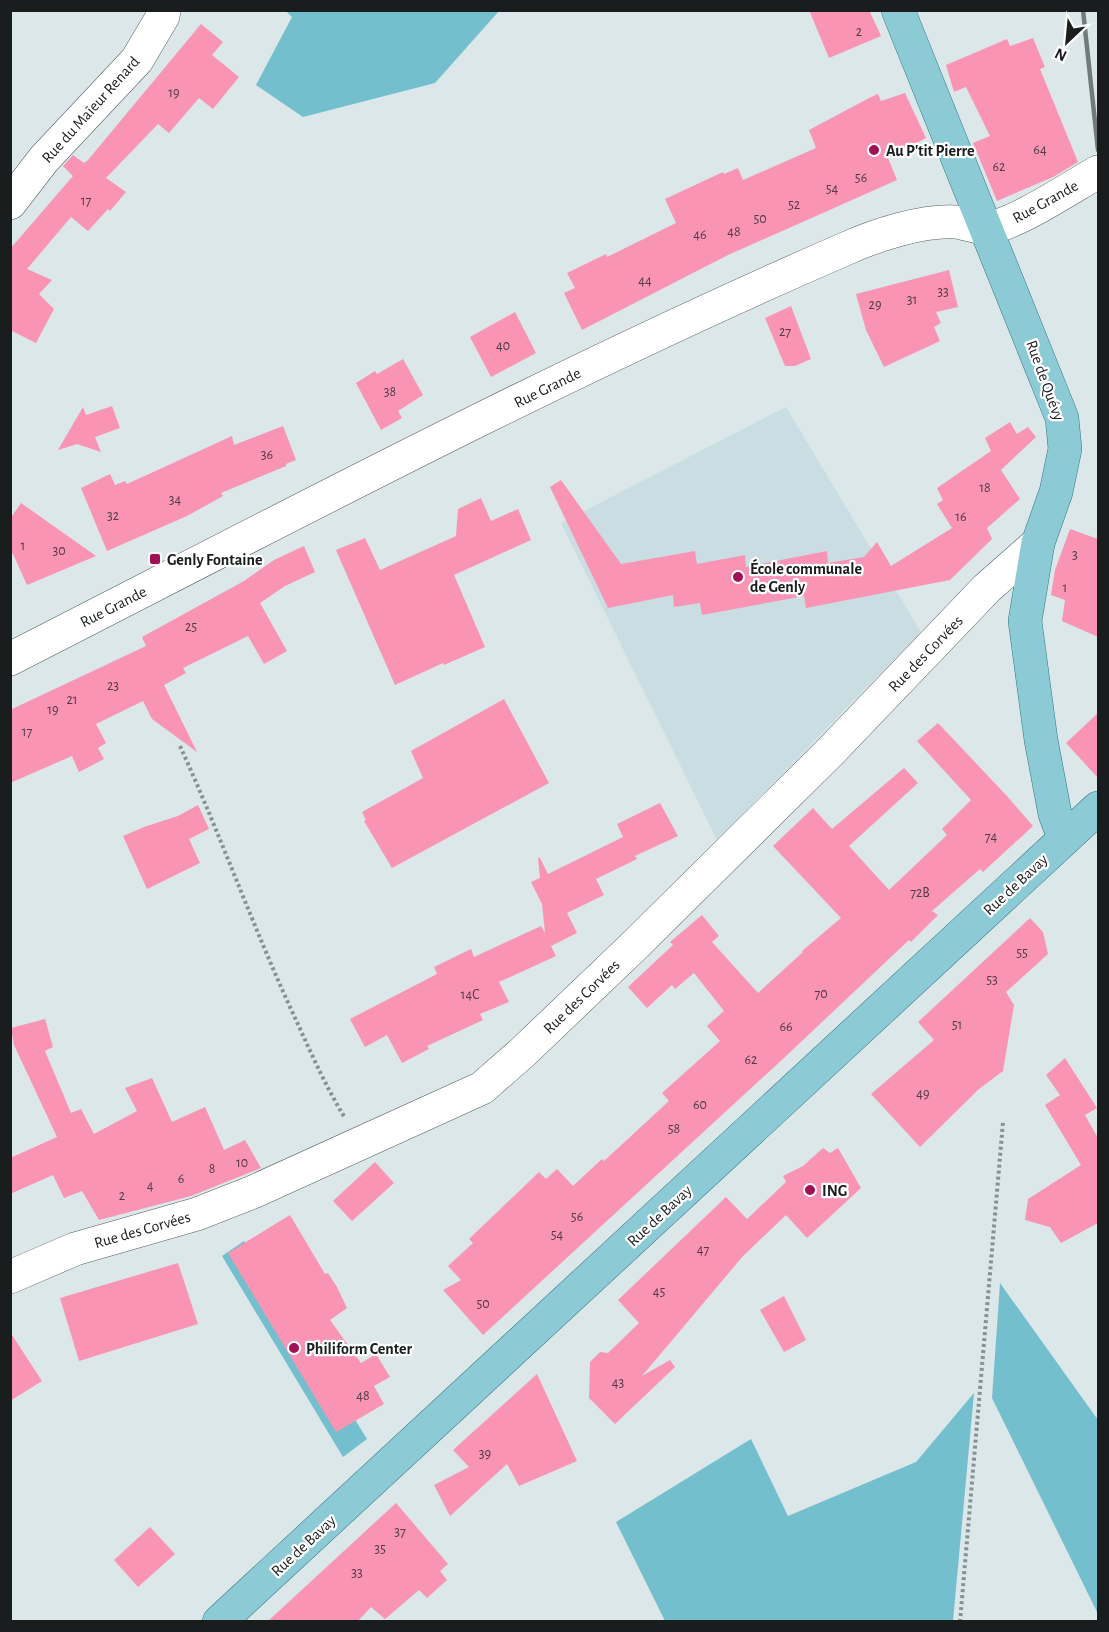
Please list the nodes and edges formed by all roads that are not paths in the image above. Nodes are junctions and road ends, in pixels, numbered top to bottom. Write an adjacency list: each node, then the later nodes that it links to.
1 (164, 10): 4 (street, Rue du Maïeur Renard)
2 (898, 10): 5 (main road, Rue de Quévy)
3 (1098, 172): 5 (street, Rue Grande)
4 (10, 203)
5 (986, 228): 6 (main road, Rue de Quévy); 7 (street, Rue Grande)
6 (1038, 543): 9 (main road, Rue de Quévy); 10 (street, Rue des Corvées)
7 (10, 659)
8 (1098, 807): 9 (main road, Rue de Bavay)
9 (1064, 838): 11 (main road, Rue de Bavay)
10 (10, 1277)
11 (219, 1622)

